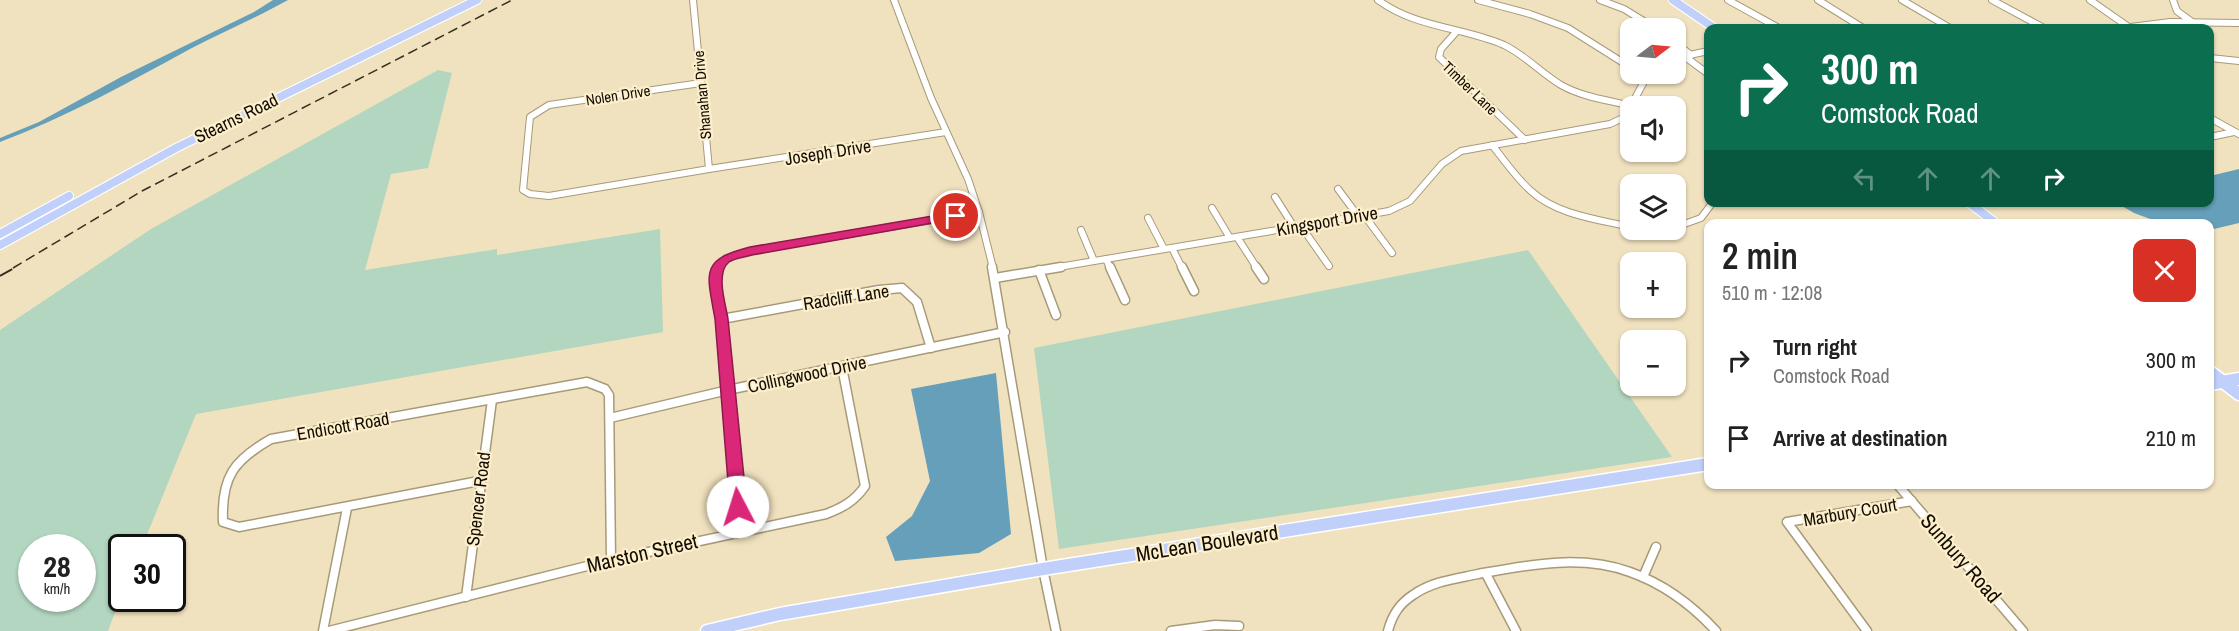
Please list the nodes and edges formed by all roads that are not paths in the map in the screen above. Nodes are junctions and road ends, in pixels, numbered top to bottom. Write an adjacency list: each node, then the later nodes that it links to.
1 (461, 0): 55 (main road, Stearns Road)
2 (477, 0): 57 (main road, Stearns Road)
3 (693, 0): 32 (street, Shanahan Drive)
4 (894, 0): 36 (street)
5 (1378, 0): 25 (street)
6 (1478, 0): 30 (street)
7 (1600, 0): 15 (street)
8 (1673, 0): 18 (main road)
9 (1728, 0): 19 (street)
10 (1818, 0): 20 (street)
11 (1902, 0): 21 (street)
12 (1992, 0): 22 (street)
13 (2089, 0): 23 (street)
14 (2173, 0): 16 (street)
15 (1640, 18)
16 (2192, 22): 17 (street); 24 (street)
17 (2239, 23)
18 (1708, 24)
19 (1772, 24)
20 (1857, 24)
21 (1943, 24)
22 (2036, 24)
23 (2122, 24)
24 (2171, 24)
25 (1457, 31): 33 (street); 39 (street, Timber Lane)
26 (1704, 52): 27 (street)
27 (1688, 55): 31 (street)
28 (2214, 58): 29 (street)
29 (2239, 61)
30 (1620, 63)
31 (1704, 70)
32 (701, 83): 41 (street, Shanahan Drive); 41 (street, Nolen Drive)
33 (1620, 104)
34 (1620, 119): 39 (street, Kingsport Drive)
35 (2214, 120): 37 (street)
36 (946, 132): 41 (street, Joseph Drive); 47 (street)
37 (2237, 133): 38 (street)
38 (2214, 136)
39 (1525, 140): 40 (street, Kingsport Drive)
40 (1492, 145): 48 (street, Kingsport Drive); 52 (street)
41 (709, 169)
42 (1338, 189): 48 (street)
43 (1275, 197): 53 (street)
44 (1709, 207): 51 (street)
45 (1975, 207): 50 (main road)
46 (1212, 208): 56 (street)
47 (979, 212): 64 (street); 69 (street)
48 (1360, 215): 53 (street, Kingsport Drive); 59 (street)
49 (1148, 218): 58 (street)
50 (1990, 219)
51 (1686, 223)
52 (1620, 224)
53 (1298, 226): 56 (street, Kingsport Drive); 62 (street)
54 (1081, 230): 61 (street)
55 (0, 234)
56 (1234, 237): 58 (street, Kingsport Drive); 65 (street)
57 (0, 245)
58 (1168, 248): 60 (street, Kingsport Drive); 66 (street)
59 (1392, 254)
60 (1106, 259): 61 (street, Kingsport Drive); 67 (street)
61 (1094, 261): 63 (street, Kingsport Drive)
62 (1329, 266)
63 (1040, 270): 64 (street, Kingsport Drive); 68 (street)
64 (995, 278): 70 (street)
65 (1264, 279)
66 (1194, 291)
67 (1125, 300)
68 (1056, 315)
69 (722, 319): 71 (street, Radcliff Lane); 77 (street)
70 (1005, 332): 71 (street, Collingwood Drive); 89 (street)
71 (931, 348): 72 (street, Collingwood Drive)
72 (842, 367): 77 (street, Collingwood Drive); 86 (street, Marston Street)
73 (2214, 375): 75 (main road)
74 (2239, 379): 75 (main road)
75 (2223, 382): 76 (main road); 78 (main road)
76 (2214, 383)
77 (728, 390): 80 (street, Collingwood Drive); 86 (street)
78 (2239, 394)
79 (492, 400): 80 (street, Endicott Road); 82 (street, Spencer Road); 85 (street, Endicott Road)
80 (610, 418): 88 (street, Endicott Road)
81 (1704, 465): 89 (main road, McLean Boulevard)
82 (479, 481): 85 (street, Endicott Road); 92 (street, Spencer Road)
83 (1902, 489): 84 (street, Sunbury Road)
84 (1912, 501): 102 (street, Marbury Court); 103 (street, Sunbury Road)
85 (347, 508): 94 (street)
86 (740, 531): 88 (street, Marston Street)
87 (1656, 547): 91 (street)
88 (611, 560): 92 (street, Marston Street)
89 (1042, 569): 96 (main road, McLean Boulevard); 97 (street)
90 (1486, 574): 91 (street); 99 (street); 100 (street)
91 (1643, 577): 101 (street)
92 (466, 597): 95 (street, Marston Street)
93 (1239, 626): 98 (street)
94 (323, 631)
95 (330, 631)
96 (707, 631)
97 (1056, 631)
98 (1171, 631)
99 (1388, 631)
100 (1516, 631)
101 (1716, 631)
102 (1867, 631)
103 (2024, 631)

